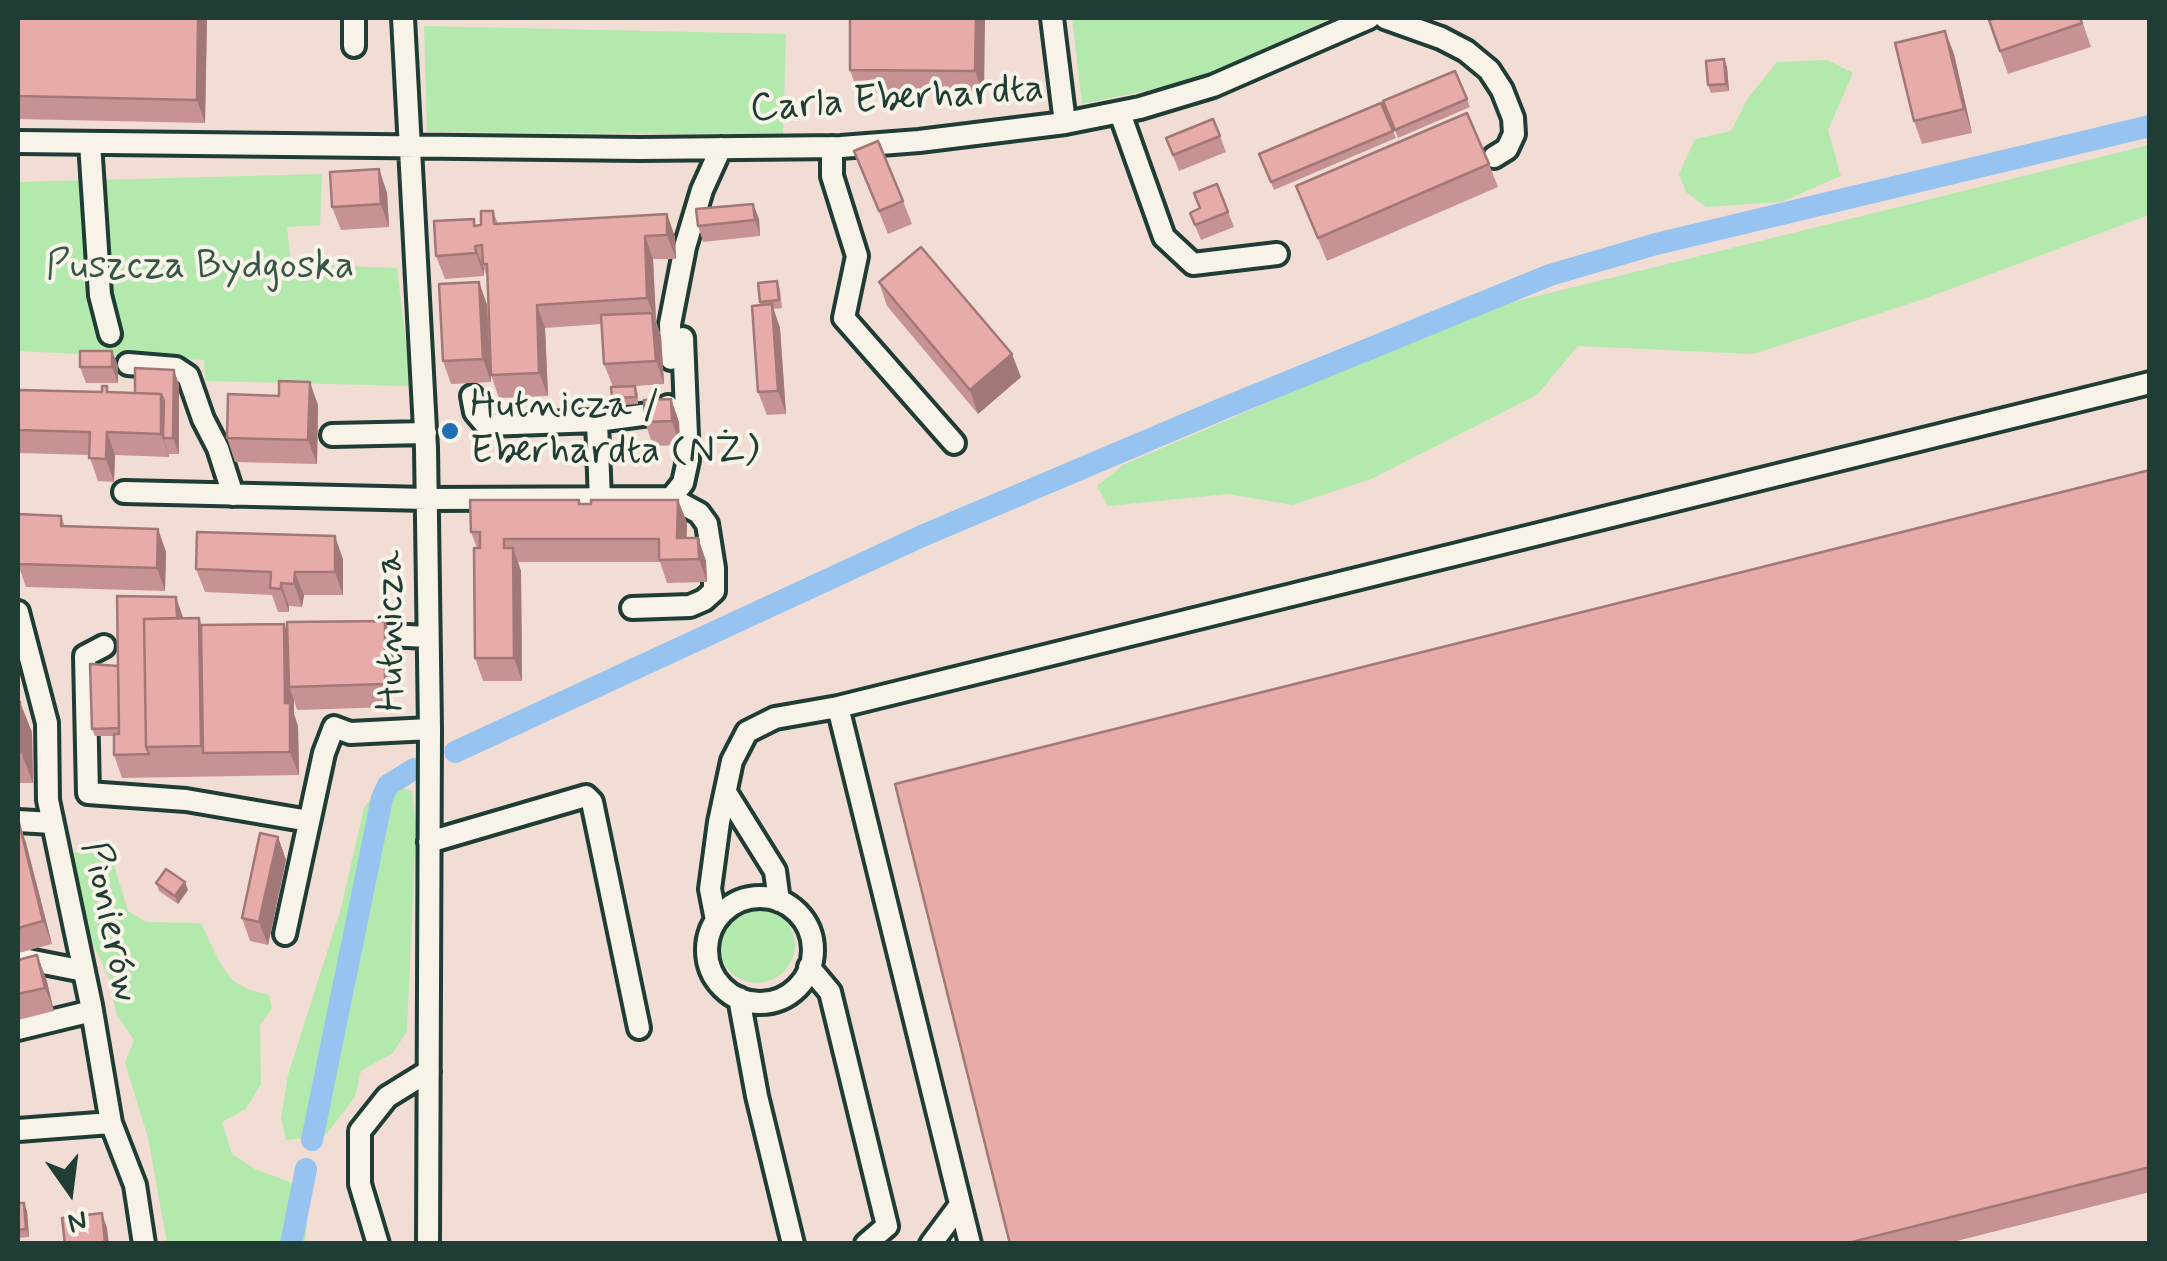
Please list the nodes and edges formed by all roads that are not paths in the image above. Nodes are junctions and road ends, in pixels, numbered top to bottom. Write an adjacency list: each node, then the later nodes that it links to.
1 (354, 18): 6 (street)
2 (404, 18): 11 (street, Hutnicza)
3 (1052, 18): 8 (street)
4 (1369, 18): 7 (street, Carla Eberhardta)
5 (1385, 18): 14 (street)
6 (354, 46)
7 (1120, 113): 8 (street, Carla Eberhardta); 15 (street)
8 (1065, 123): 12 (street, Carla Eberhardta)
9 (18, 142): 10 (street, Carla Eberhardta)
10 (90, 142): 11 (street, Carla Eberhardta); 16 (street)
11 (411, 147): 13 (street, Carla Eberhardta); 22 (street, Hutnicza)
12 (832, 147): 13 (street, Carla Eberhardta); 24 (street)
13 (721, 148): 21 (street)
14 (1494, 157)
15 (1277, 254)
16 (110, 334)
17 (683, 338): 27 (street)
18 (128, 364): 26 (street)
19 (2150, 383): 35 (street)
20 (472, 396): 21 (street)
21 (597, 421): 29 (street)
22 (426, 433): 23 (street); 28 (street, Hutnicza)
23 (332, 435)
24 (954, 443)
25 (124, 492): 26 (street)
26 (232, 494): 28 (street)
27 (671, 498): 29 (street); 30 (street)
28 (427, 500): 29 (street); 33 (street, Hutnicza)
29 (600, 500)
30 (632, 608)
31 (18, 612): 40 (street, Pionierów)
32 (342, 633): 33 (street)
33 (428, 637): 36 (street, Hutnicza)
34 (104, 646): 39 (street)
35 (838, 707): 37 (street); 55 (street)
36 (430, 729): 39 (street); 41 (street, Hutnicza)
37 (727, 794): 42 (street); 43 (street)
38 (18, 821): 40 (street)
39 (309, 821): 44 (street)
40 (52, 823): 47 (street, Pionierów)
41 (429, 842): 50 (street); 52 (street, Hutnicza)
42 (779, 900): 43 (street); 46 (street)
43 (716, 920): 48 (street)
44 (285, 934)
45 (18, 958): 47 (street)
46 (809, 967): 48 (street); 60 (street)
47 (84, 971): 49 (street, Pionierów)
48 (739, 998): 59 (street)
49 (92, 1011): 51 (street); 53 (street, Pionierów)
50 (639, 1028)
51 (18, 1029)
52 (429, 1070): 57 (street); 58 (street, Hutnicza)
53 (111, 1124): 54 (street); 56 (street, Pionierów)
54 (18, 1130)
55 (960, 1205): 61 (street); 62 (street)
56 (144, 1244)
57 (378, 1244)
58 (428, 1244)
59 (793, 1244)
60 (866, 1244)
61 (930, 1244)
62 (970, 1244)

